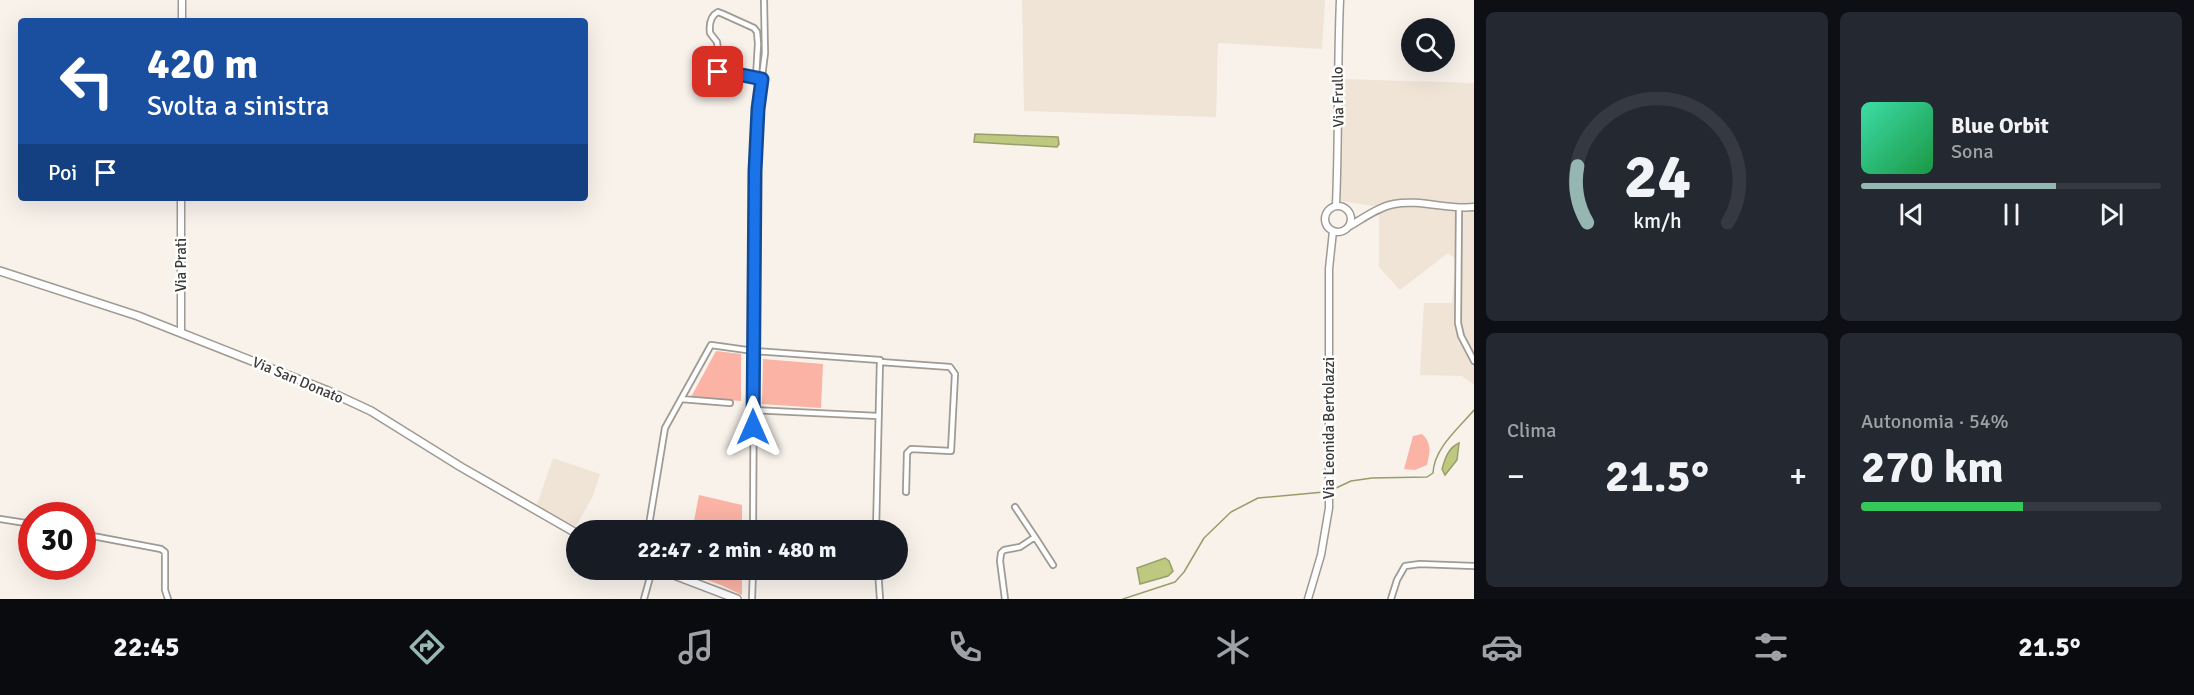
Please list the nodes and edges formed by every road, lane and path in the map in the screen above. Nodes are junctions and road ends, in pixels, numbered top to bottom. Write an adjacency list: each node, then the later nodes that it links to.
1 (182, 0): 4 (street)
2 (764, 0): 7 (street)
3 (1340, 0): 12 (street, Via Frullo)
4 (182, 18)
5 (718, 50): 6 (street)
6 (757, 60): 7 (street); 8 (street)
7 (764, 61): 9 (street)
8 (756, 77): 9 (street); 10 (street)
9 (762, 79): 22 (street)
10 (712, 84)
11 (181, 201): 21 (street, Via Prati)
12 (1339, 206): 15 (street); 18 (street)
13 (1474, 207): 14 (street)
14 (1459, 208): 16 (street); 24 (street)
15 (1349, 212): 16 (street); 17 (street)
16 (1366, 217): 17 (street)
17 (1345, 229): 18 (street); 19 (street, Via Leonida Bertolazzi)
18 (1333, 231): 19 (street, Via Leonida Bertolazzi)
19 (1330, 254): 52 (street, Via Leonida Bertolazzi)
20 (0, 271): 21 (main road, Via San Donato)
21 (181, 332): 36 (main road, Via San Donato)
22 (754, 351): 23 (street); 25 (street); 27 (street)
23 (880, 362): 28 (street); 29 (street)
24 (1474, 362)
25 (681, 399): 26 (street); 32 (street)
26 (730, 404)
27 (753, 410): 28 (street); 33 (street)
28 (878, 416): 34 (street)
29 (906, 492)
30 (1015, 507): 38 (street)
31 (0, 519): 35 (street)
32 (650, 520)
33 (753, 520)
34 (876, 520)
35 (18, 522)
36 (566, 527)
37 (96, 537): 46 (street)
38 (1035, 537): 39 (street); 51 (street)
39 (1053, 565)
40 (1474, 566): 53 (street)
41 (649, 580): 47 (street)
42 (685, 580): 45 (main road)
43 (753, 580): 49 (street)
44 (879, 580): 50 (street)
45 (722, 596): 48 (main road)
46 (168, 599)
47 (644, 599)
48 (737, 599)
49 (752, 599)
50 (880, 599)
51 (1005, 599)
52 (1308, 599)
53 (1391, 599)

